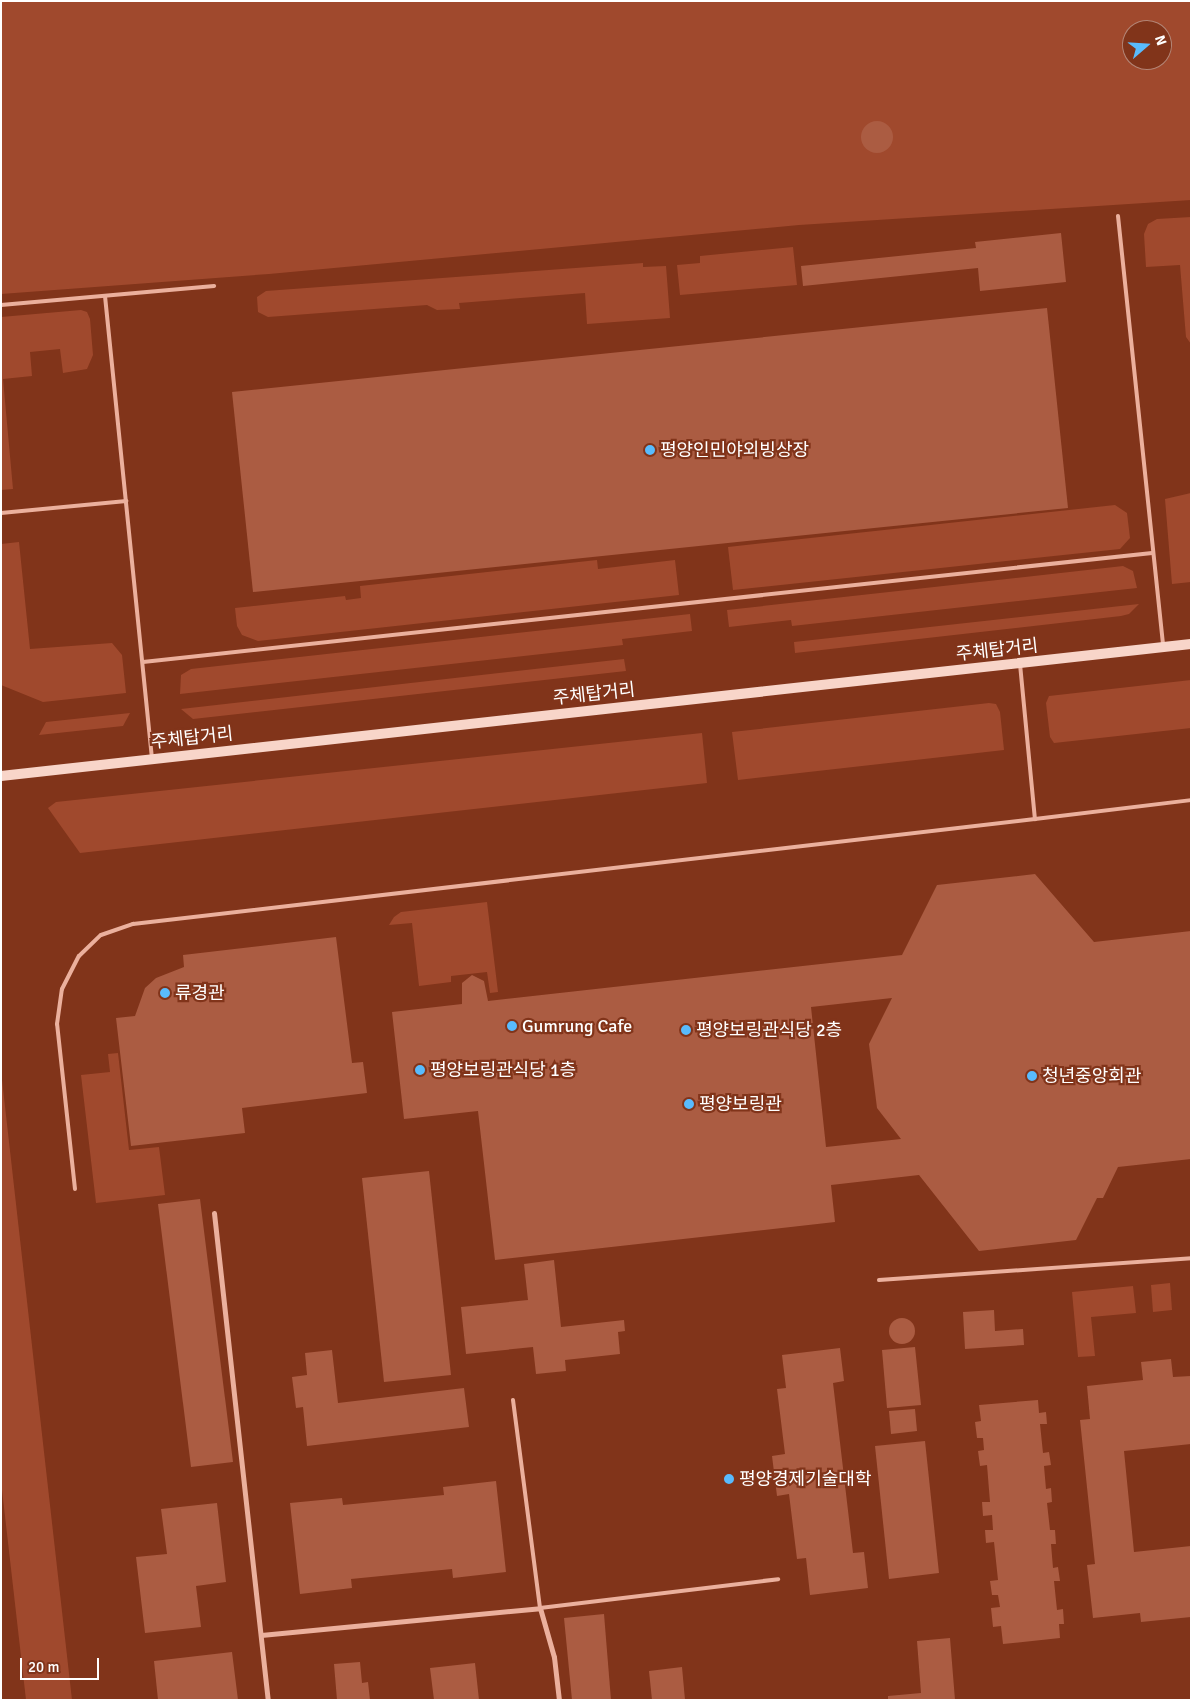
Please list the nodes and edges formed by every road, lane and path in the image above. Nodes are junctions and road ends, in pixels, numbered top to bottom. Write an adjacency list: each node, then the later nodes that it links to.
1 (1118, 216): 7 (lane)
2 (214, 286): 3 (lane)
3 (105, 296): 4 (lane); 5 (lane)
4 (1, 305)
5 (126, 501): 6 (lane); 10 (lane)
6 (1, 512)
7 (1152, 553): 9 (lane); 10 (lane)
8 (1191, 644): 9 (main road, 주체탑거리)
9 (1163, 647): 11 (main road, 주체탑거리)
10 (143, 662): 12 (lane)
11 (1020, 664): 12 (main road, 주체탑거리); 15 (lane)
12 (152, 759): 13 (main road, 주체탑거리)
13 (1, 776)
14 (1191, 800): 15 (lane)
15 (1035, 819): 16 (lane)
16 (76, 1189)
17 (214, 1213): 23 (street)
18 (1191, 1258): 19 (lane)
19 (879, 1280)
20 (513, 1400): 22 (lane)
21 (778, 1579): 22 (lane)
22 (540, 1608): 23 (street); 25 (street)
23 (261, 1635): 24 (street)
24 (268, 1700)
25 (559, 1700)

